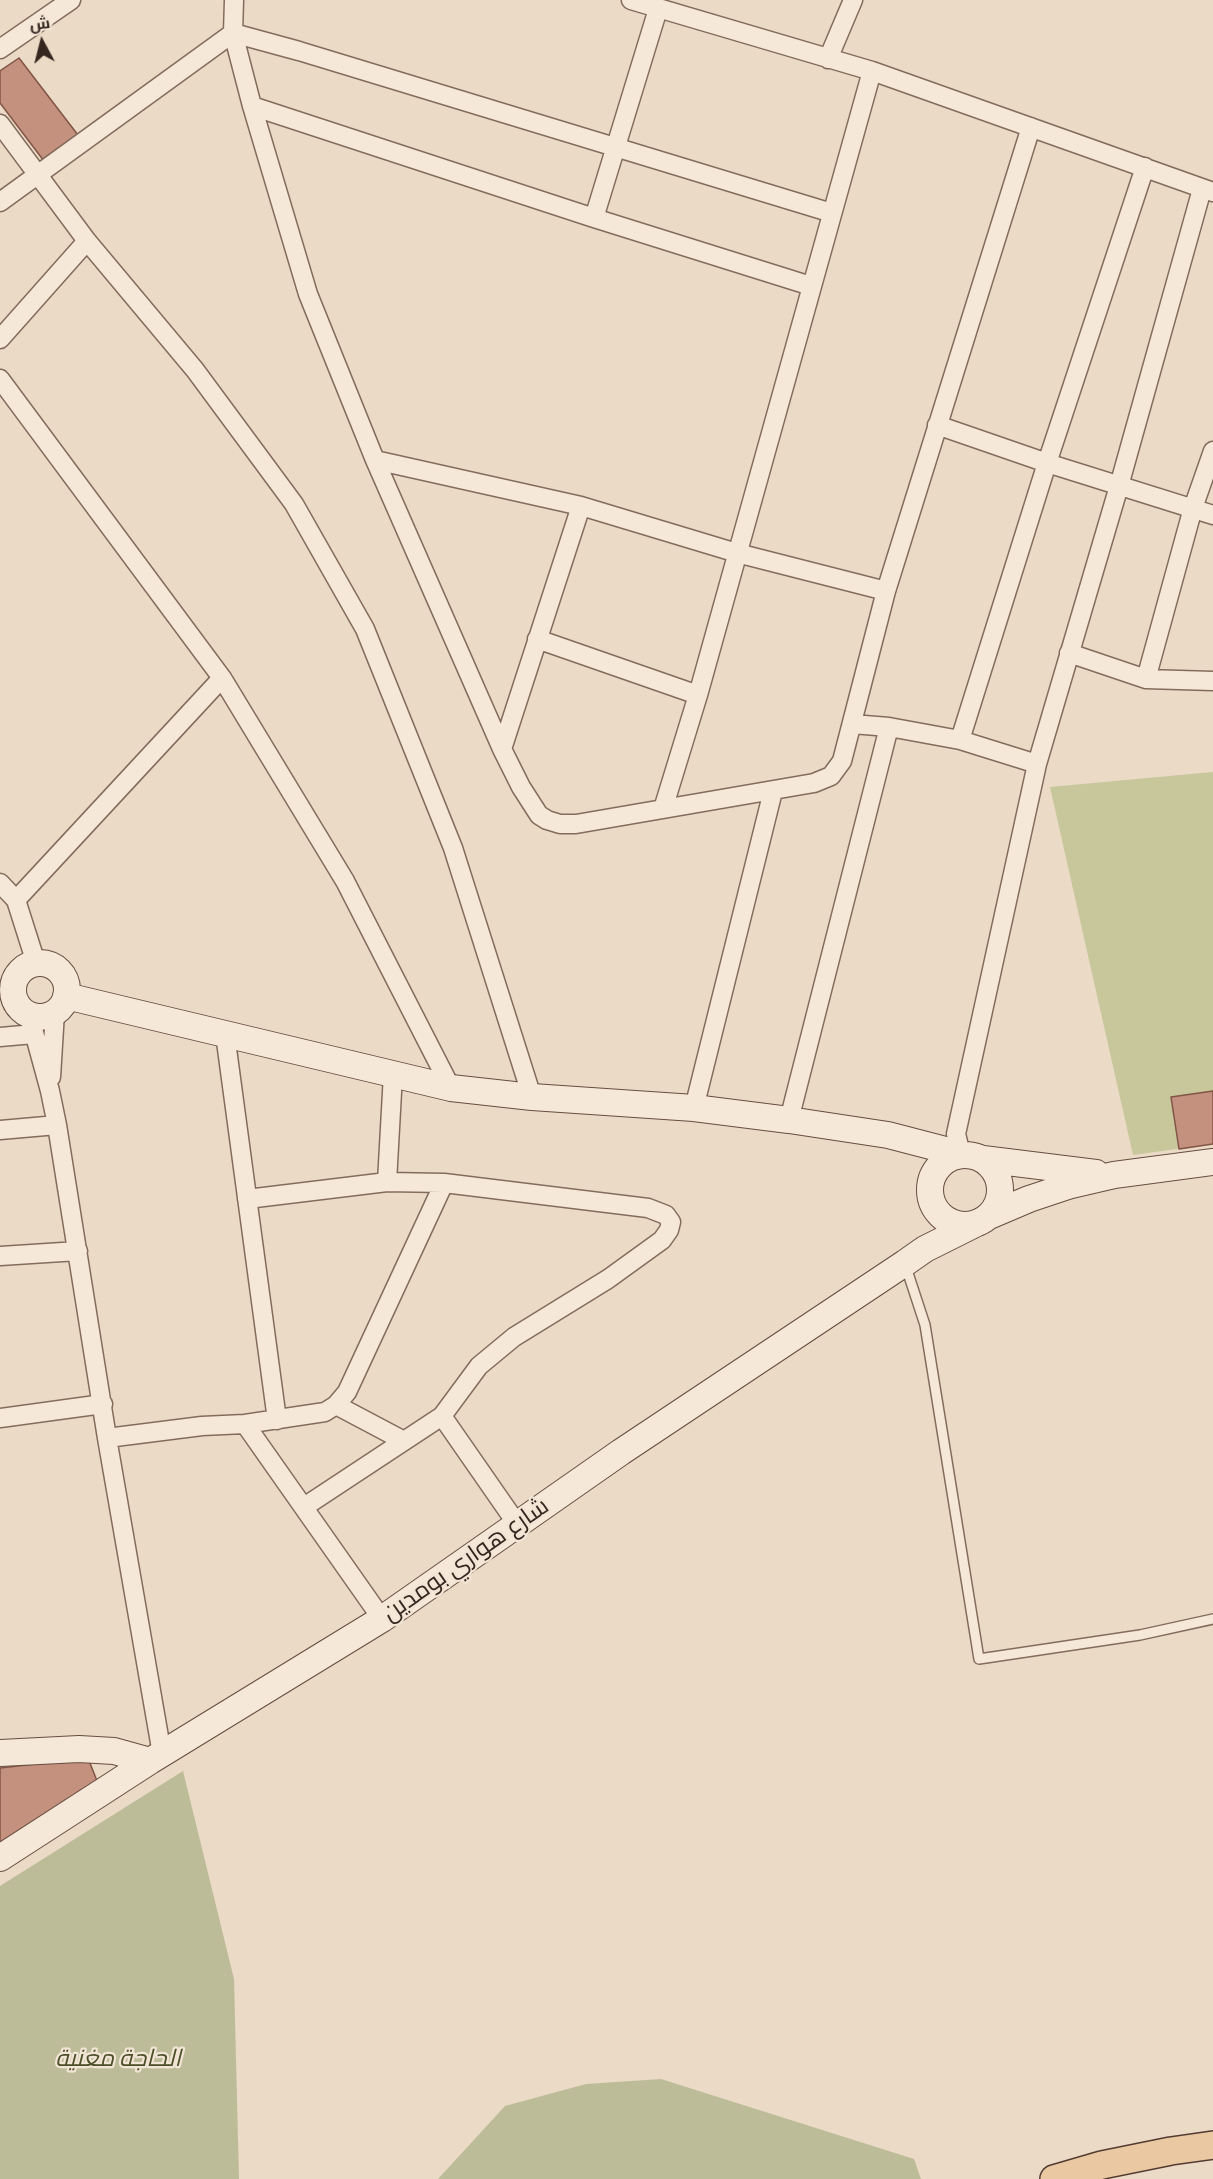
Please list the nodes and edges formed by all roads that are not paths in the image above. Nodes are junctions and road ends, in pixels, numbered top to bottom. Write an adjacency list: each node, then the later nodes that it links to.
1 (71, 0): 7 (street)
2 (234, 0): 6 (street)
3 (631, 0): 5 (street)
4 (853, 0): 8 (street)
5 (658, 9): 8 (street); 13 (street)
6 (233, 33): 10 (street); 13 (street); 15 (street)
7 (0, 49)
8 (828, 59): 9 (street)
9 (872, 71): 12 (street); 18 (street)
10 (252, 106): 19 (street); 26 (street)
11 (0, 124): 15 (street)
12 (1031, 128): 14 (street); 24 (street)
13 (615, 146): 18 (street); 19 (street)
14 (1145, 167): 16 (street); 27 (street)
15 (38, 174): 17 (street); 20 (street)
16 (1208, 191): 28 (street)
17 (0, 202)
18 (832, 213): 21 (street)
19 (594, 218): 21 (street)
20 (87, 241): 22 (street); 57 (street)
21 (811, 286): 32 (street)
22 (0, 339)
23 (0, 379): 36 (street)
24 (937, 425): 27 (street); 33 (street)
25 (1213, 451): 30 (street)
26 (375, 460): 29 (street); 43 (street)
27 (1047, 463): 28 (street); 42 (street)
28 (1119, 486): 30 (street); 35 (street)
29 (581, 506): 32 (street); 34 (street)
30 (1192, 508): 31 (street); 37 (street)
31 (1213, 515)
32 (737, 552): 33 (street); 39 (street)
33 (886, 591): 40 (street)
34 (537, 639): 39 (street); 43 (street)
35 (1069, 653): 37 (street); 44 (street)
36 (222, 678): 48 (street); 55 (street)
37 (1146, 679): 38 (street)
38 (1213, 681)
39 (698, 695): 46 (street)
40 (852, 724): 41 (street); 45 (street)
41 (889, 727): 42 (street); 59 (street)
42 (960, 740): 44 (street)
43 (502, 749): 46 (street)
44 (1037, 764): 63 (street)
45 (773, 791): 46 (street); 58 (street)
46 (663, 809)
47 (0, 883): 48 (street)
48 (16, 900): 49 (street)
49 (20, 967): 50 (street); 51 (street)
50 (61, 1004): 51 (street); 52 (street); 56 (street)
51 (20, 1010): 53 (street); 56 (street)
52 (225, 1034): 54 (street); 68 (street)
53 (0, 1037)
54 (393, 1074): 55 (street); 66 (street)
55 (451, 1088): 57 (street)
56 (50, 1091): 60 (street)
57 (532, 1097): 58 (street)
58 (694, 1108): 59 (street)
59 (789, 1120): 62 (street)
60 (57, 1125): 61 (street); 71 (street)
61 (0, 1130)
62 (888, 1135): 63 (street); 69 (street)
63 (972, 1157): 65 (street); 69 (street); 70 (street)
64 (1213, 1162): 65 (street)
65 (1114, 1175): 70 (street, شارع هواري بومدين)
66 (387, 1182): 67 (street); 68 (street)
67 (444, 1183): 75 (street); 76 (street)
68 (247, 1199): 78 (street)
69 (932, 1201): 70 (street); 73 (street)
70 (984, 1219): 73 (street, شارع هواري بومدين)
71 (78, 1251): 72 (street); 74 (street)
72 (0, 1256)
73 (915, 1256): 83 (street, شارع هواري بومدين); 85 (lane)
74 (103, 1404): 77 (street); 80 (street)
75 (336, 1405): 78 (street); 81 (street)
76 (442, 1416): 81 (street); 83 (street)
77 (0, 1418)
78 (277, 1420): 79 (street)
79 (244, 1424): 80 (street); 82 (street)
80 (107, 1438): 87 (street)
81 (404, 1441): 82 (street)
82 (304, 1507): 84 (street)
83 (518, 1524): 84 (street, شارع هواري بومدين)
84 (382, 1619): 87 (street, شارع هواري بومدين)
85 (1213, 1619)
86 (0, 1753): 87 (street)
87 (156, 1758): 88 (street, شارع هواري بومدين)
88 (0, 1858)
89 (1213, 2145): 90 (main road)
90 (1054, 2179)

